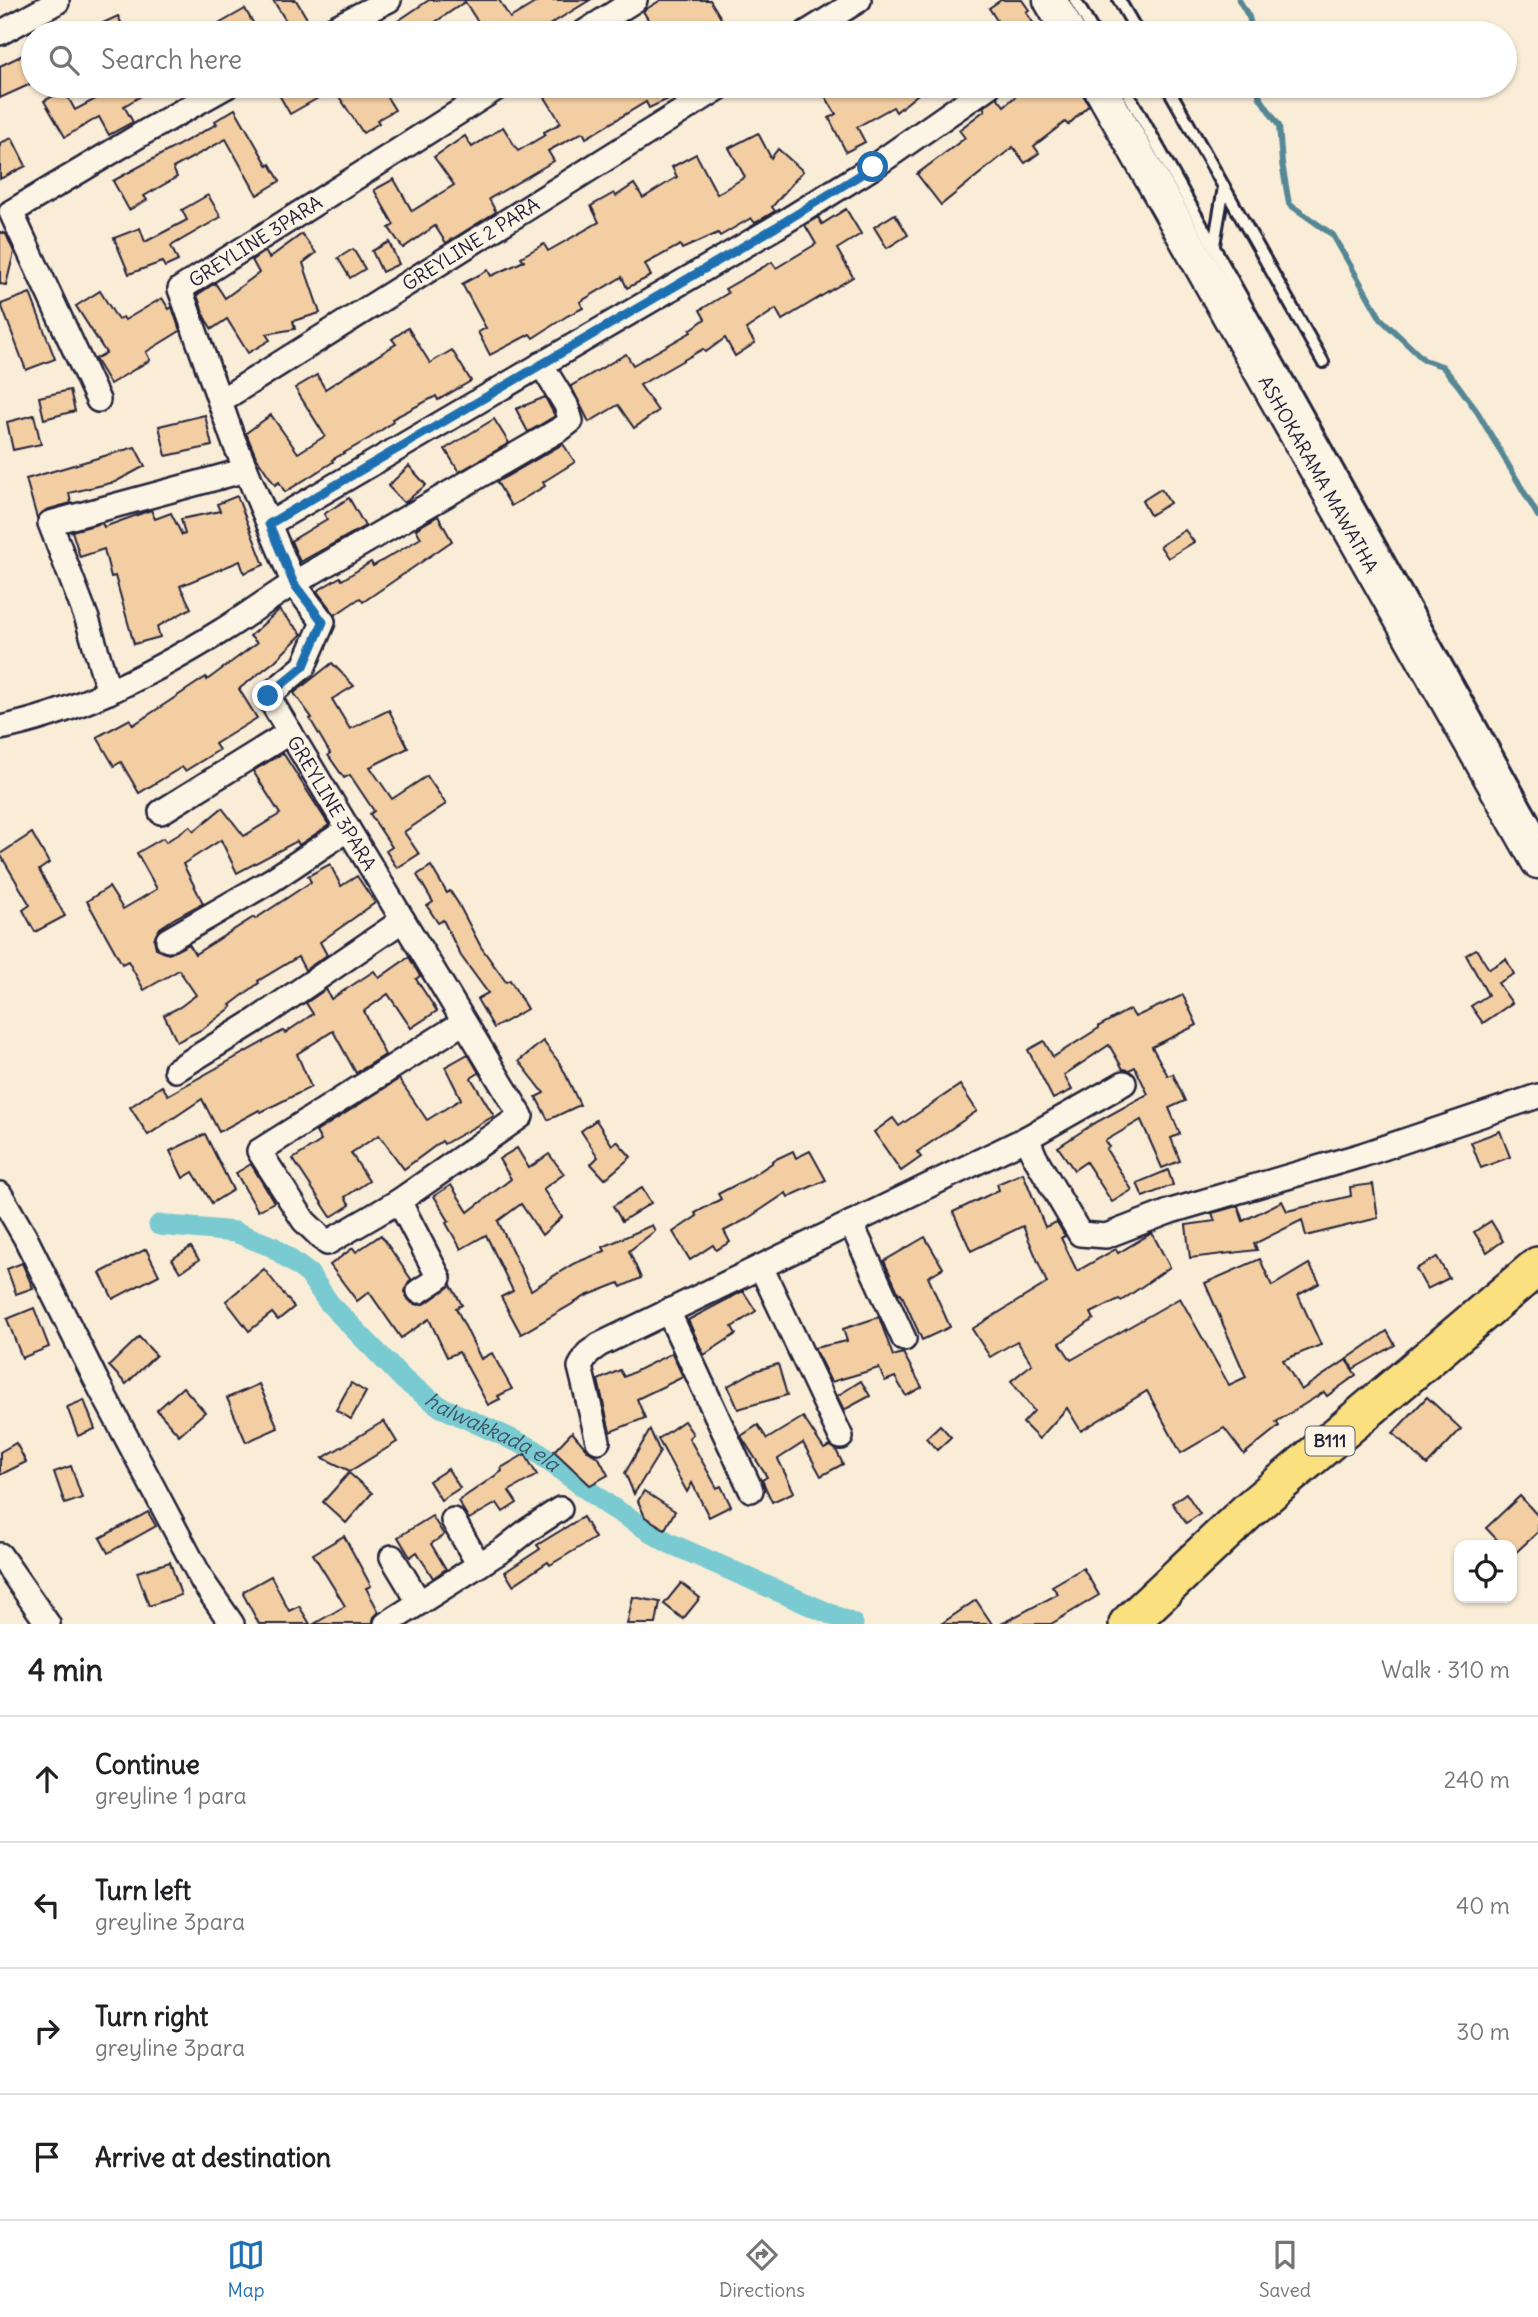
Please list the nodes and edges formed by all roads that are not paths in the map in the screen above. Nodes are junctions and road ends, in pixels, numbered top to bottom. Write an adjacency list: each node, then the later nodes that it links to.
1 (57, 0): 8 (street)
2 (389, 0): 9 (street)
3 (635, 0): 10 (street)
4 (859, 0): 11 (street)
5 (1050, 0): 12 (street)
6 (1076, 0): 13 (lane)
7 (1119, 0): 14 (lane)
8 (22, 21)
9 (348, 21)
10 (602, 21)
11 (825, 21)
12 (1066, 21)
13 (1075, 21)
14 (1131, 21)
15 (21, 22): 16 (street)
16 (0, 33)
17 (206, 98): 28 (street)
18 (481, 98): 29 (street, GREYLINE 3PARA)
19 (703, 98): 29 (street, GREYLINE 2 PARA)
20 (972, 98): 27 (street)
21 (1106, 98): 39 (street, ASHOKARAMA MAWATHA)
22 (1131, 98): 25 (lane)
23 (1174, 98): 24 (lane)
24 (1224, 187): 25 (lane); 26 (lane)
25 (1214, 246): 37 (lane)
26 (1323, 362)
27 (541, 364): 31 (street); 32 (street)
28 (98, 400)
29 (220, 401): 30 (street, GREYLINE 3PARA)
30 (246, 470): 31 (street, GREYLINE 3PARA); 33 (street)
31 (269, 524): 32 (street, GREYLINE 3PARA)
32 (294, 584): 33 (street); 35 (street, GREYLINE 3PARA)
33 (109, 692): 34 (street)
34 (0, 728)
35 (290, 732): 36 (street); 38 (street, GREYLINE 3PARA)
36 (161, 813)
37 (1538, 828)
38 (348, 829): 40 (street, GREYLINE 3PARA); 41 (street)
39 (1538, 862)
40 (403, 920): 42 (street, GREYLINE 3PARA); 43 (street)
41 (168, 940)
42 (464, 1022): 48 (street, GREYLINE 3PARA); 48 (street)
43 (176, 1070)
44 (1124, 1083): 46 (street)
45 (1538, 1096): 46 (street)
46 (1027, 1138): 49 (street)
47 (0, 1194): 65 (street)
48 (399, 1201): 52 (street)
49 (851, 1223): 51 (street); 54 (street)
50 (1538, 1266): 67 (main road, B111)
51 (761, 1267): 53 (street); 55 (street)
52 (419, 1291)
53 (668, 1311): 56 (street); 57 (street)
54 (904, 1339)
55 (841, 1437)
56 (598, 1441)
57 (751, 1490)
58 (561, 1509): 62 (street)
59 (453, 1520): 62 (street)
60 (0, 1555): 64 (street)
61 (392, 1557): 63 (street)
62 (478, 1564): 63 (street)
63 (419, 1602): 66 (street)
64 (48, 1624)
65 (232, 1624)
66 (386, 1624)
67 (1128, 1624)

